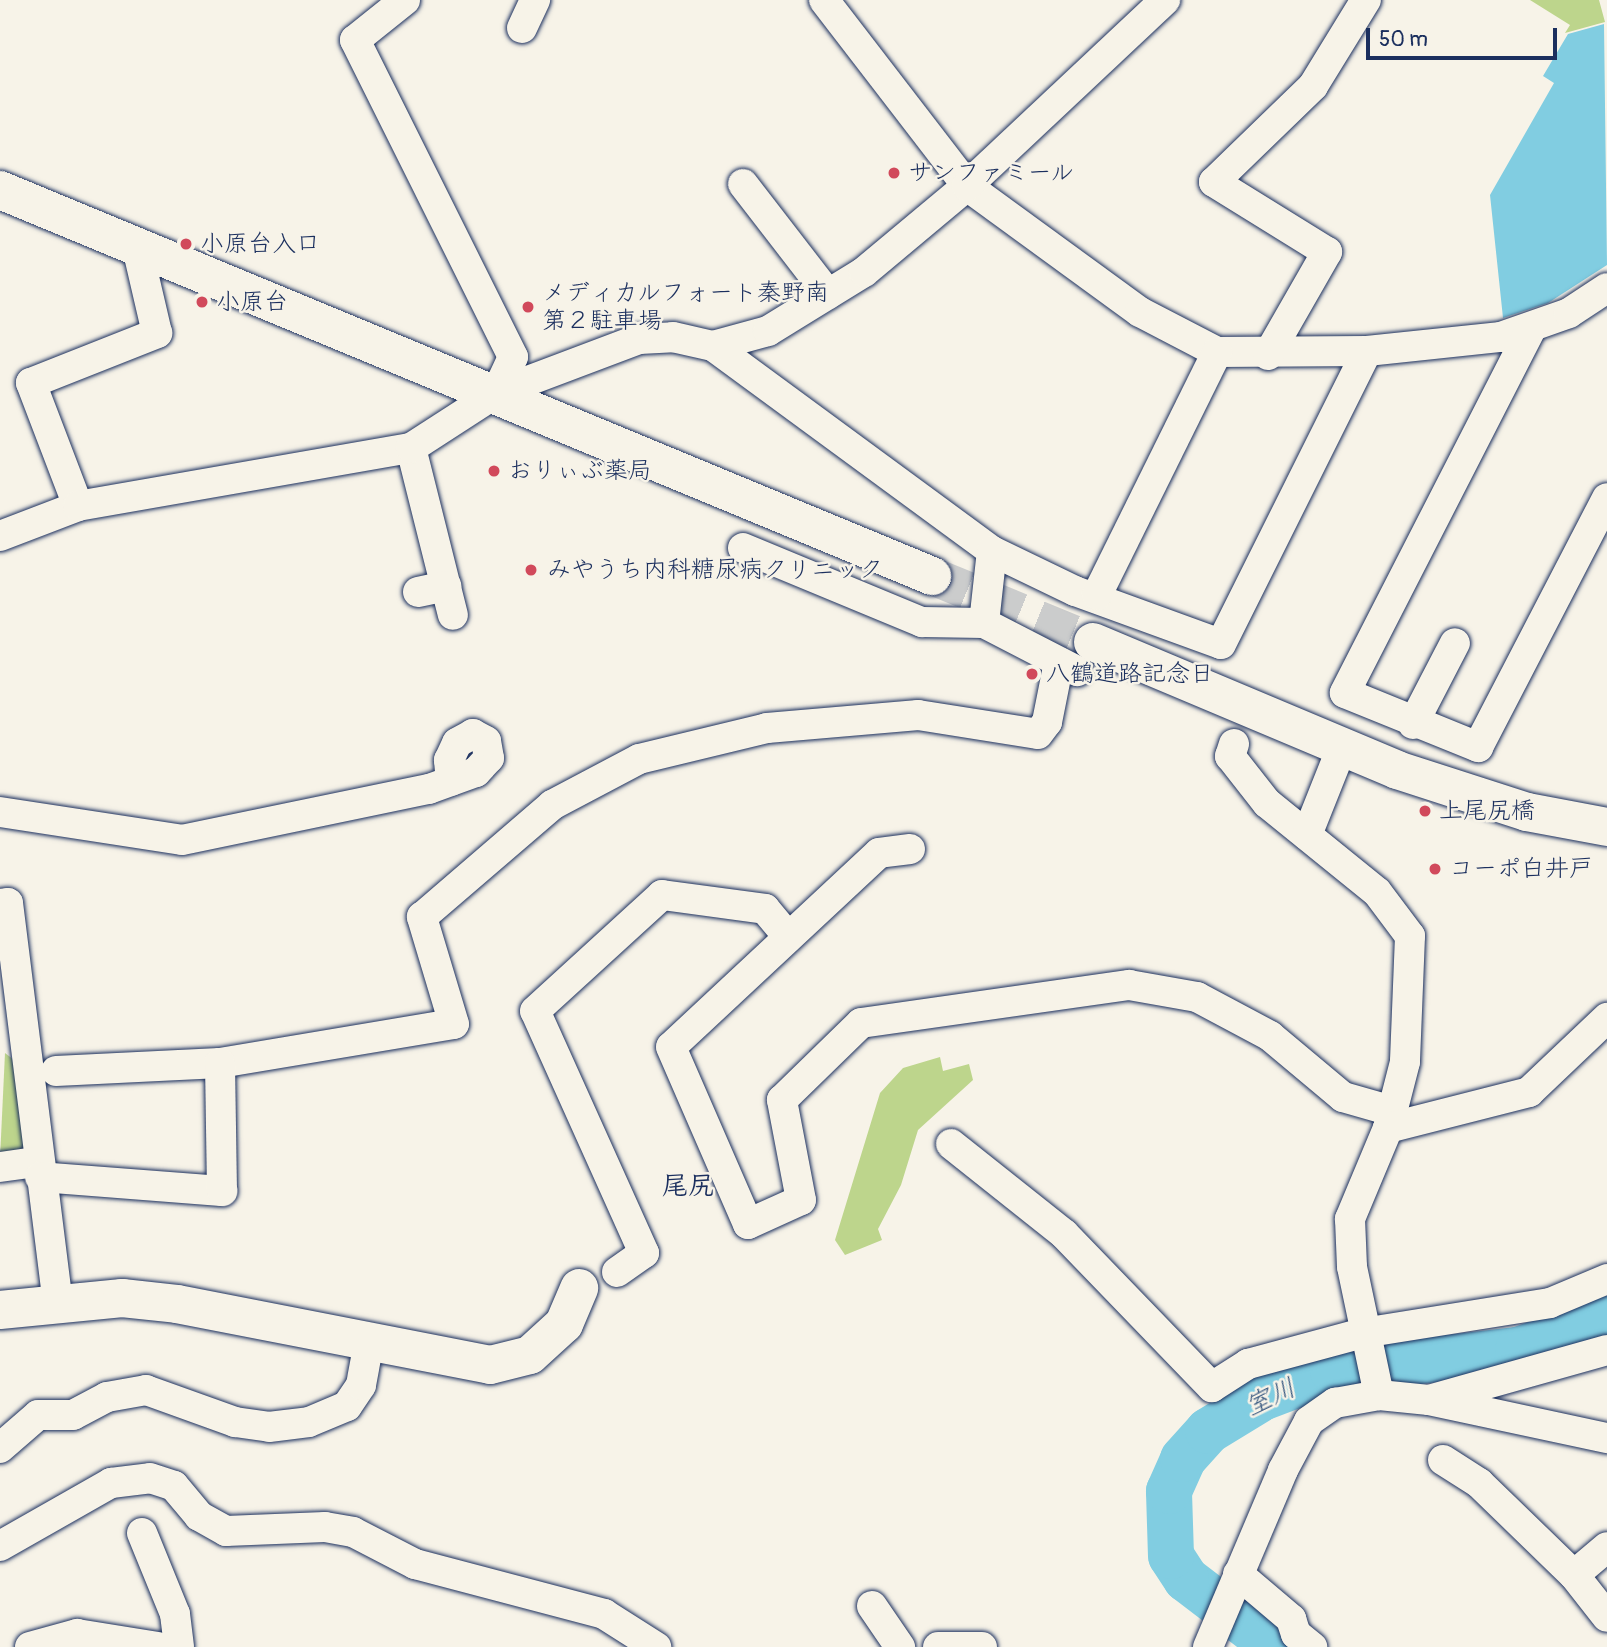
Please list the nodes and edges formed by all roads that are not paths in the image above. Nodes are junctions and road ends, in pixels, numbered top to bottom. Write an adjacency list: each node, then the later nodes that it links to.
1 (405, 0): 18 (street)
2 (535, 0): 6 (street)
3 (824, 0): 8 (street)
4 (1165, 0): 8 (street)
5 (1366, 0): 17 (street)
6 (522, 28)
7 (743, 184): 12 (street)
8 (967, 186): 12 (street); 16 (street)
9 (0, 190): 10 (street)
10 (137, 247): 18 (street); 21 (street)
11 (1607, 289): 13 (street)
12 (828, 294): 14 (street)
13 (1532, 327): 15 (street); 31 (street)
14 (713, 346): 18 (street); 24 (street)
15 (1367, 351): 17 (street); 26 (street)
16 (1217, 352): 17 (street); 26 (street)
17 (1268, 355)
18 (496, 393): 19 (street); 25 (street)
19 (411, 447): 21 (street); 27 (street)
20 (1607, 498): 31 (street)
21 (78, 506): 22 (street)
22 (5, 526)
23 (743, 548): 28 (street)
24 (992, 551): 26 (street); 28 (street)
25 (932, 576)
26 (1097, 595)
27 (453, 615)
28 (984, 623): 30 (street)
29 (1455, 643): 31 (street)
30 (1077, 659): 33 (street); 43 (street)
31 (1413, 724)
32 (1234, 744): 37 (street)
33 (1342, 747): 36 (street); 37 (street)
34 (451, 781): 35 (street)
35 (0, 813)
36 (1607, 827)
37 (1307, 835): 45 (street)
38 (910, 849): 40 (street)
39 (0, 904): 42 (street)
40 (788, 936): 45 (street); 49 (street)
41 (1607, 1018): 45 (street)
42 (11, 1043): 48 (street)
43 (220, 1063): 44 (street); 48 (street)
44 (56, 1071)
45 (1390, 1119): 54 (street)
46 (951, 1144): 54 (street)
47 (0, 1167): 48 (street)
48 (38, 1170): 52 (street)
49 (617, 1272)
50 (1607, 1279): 54 (street)
51 (579, 1288): 55 (street)
52 (58, 1304): 53 (street); 55 (street)
53 (0, 1310)
54 (1366, 1337): 57 (street)
55 (369, 1342): 60 (street)
56 (1607, 1350): 58 (street)
57 (1379, 1395): 58 (street); 66 (street)
58 (1429, 1400): 59 (street)
59 (1607, 1438)
60 (0, 1448)
61 (1443, 1460): 65 (street)
62 (142, 1533): 73 (street)
63 (0, 1546): 74 (street)
64 (1607, 1548): 65 (street)
65 (1574, 1574): 68 (street)
66 (1235, 1580): 69 (street); 78 (street)
67 (872, 1606): 75 (street)
68 (1607, 1616)
69 (1211, 1636)
70 (59, 1643): 71 (street); 72 (street)
71 (30, 1647)
72 (158, 1647)
73 (178, 1647)
74 (656, 1647)
75 (900, 1647)
76 (938, 1647): 77 (street)
77 (982, 1647)
78 (1312, 1647)

